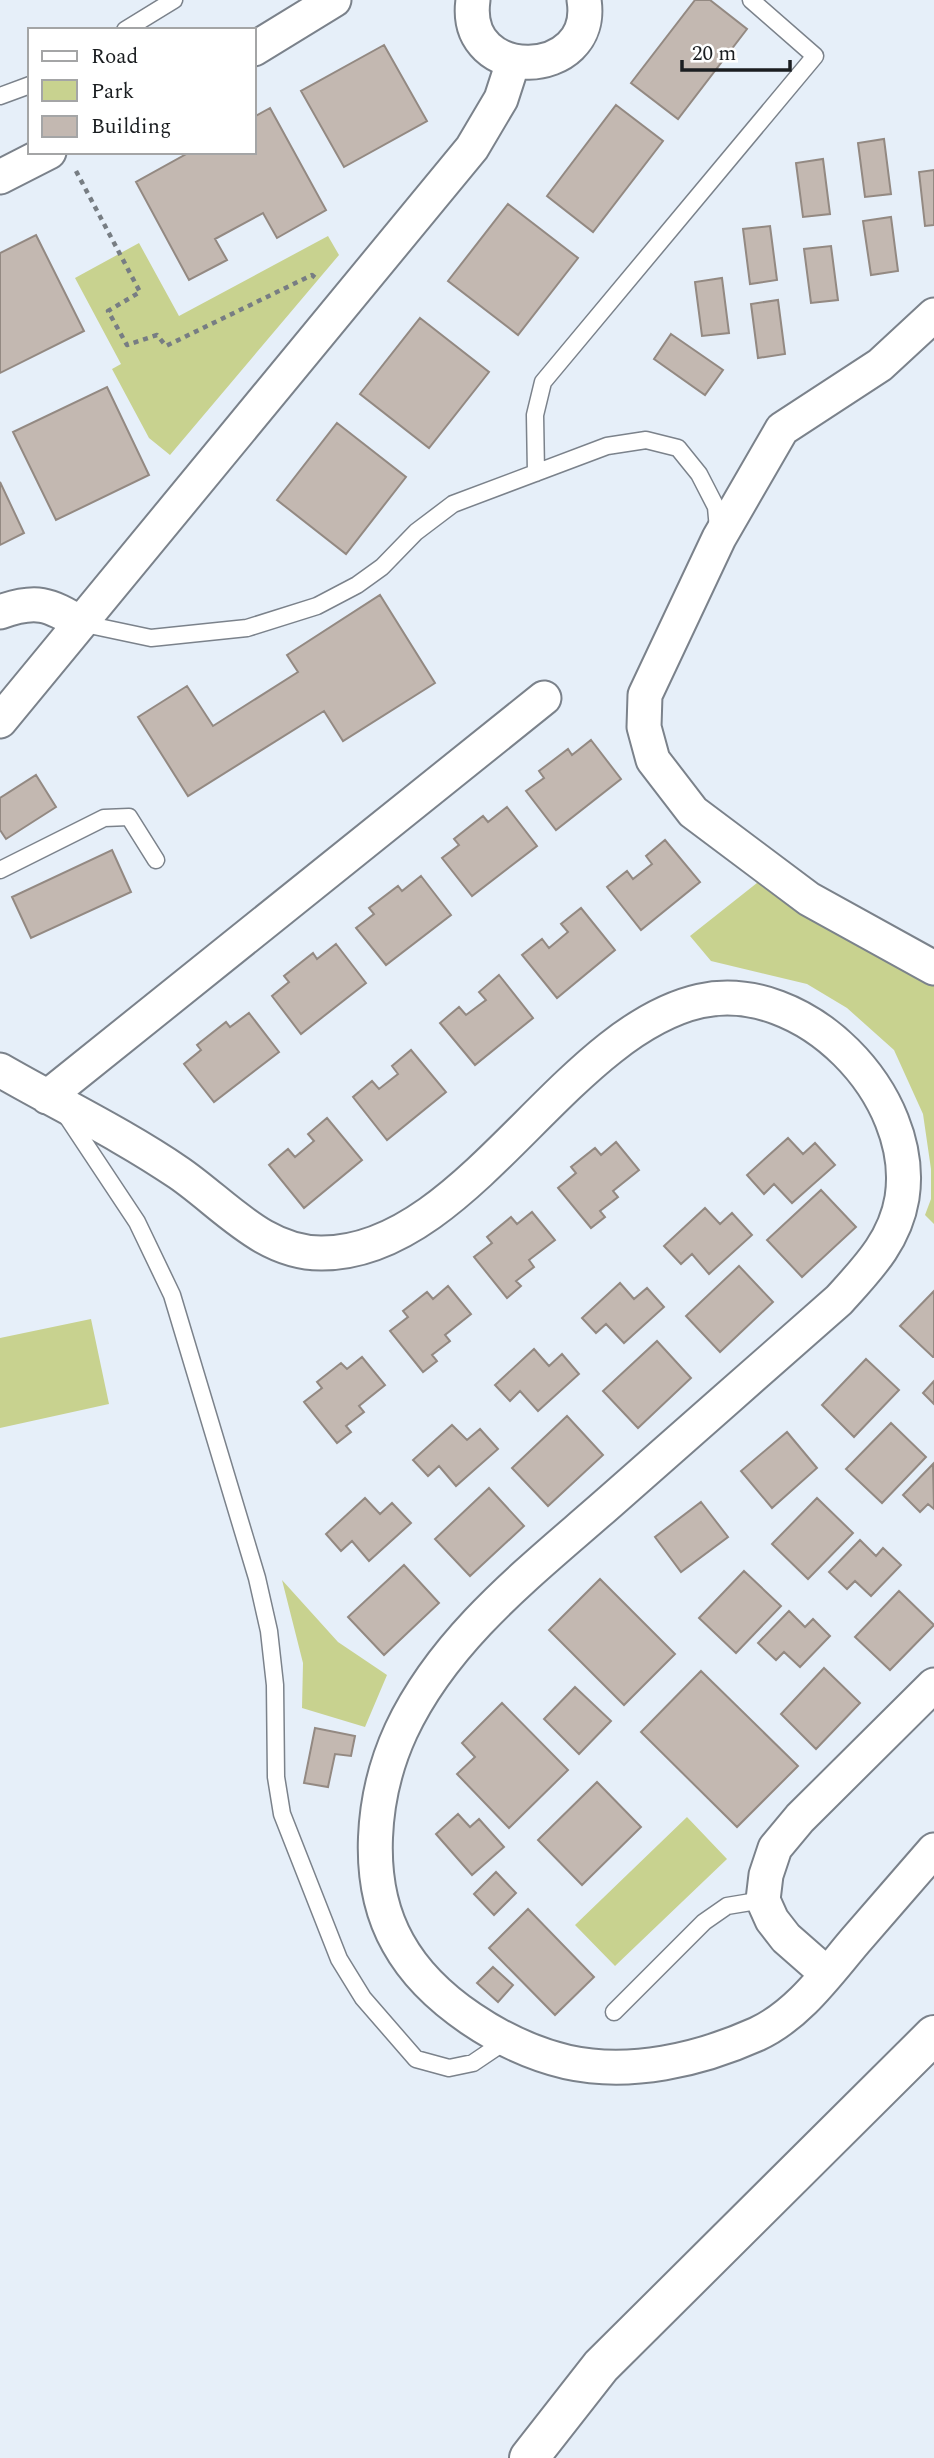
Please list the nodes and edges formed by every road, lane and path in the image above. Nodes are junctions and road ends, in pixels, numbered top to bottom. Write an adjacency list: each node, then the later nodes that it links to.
1 (174, 0): 6 (lane)
2 (334, 0): 7 (street)
3 (472, 0): 8 (street)
4 (584, 0): 8 (street)
5 (751, 0): 15 (lane)
6 (128, 28)
7 (256, 49)
8 (513, 62): 13 (street)
9 (28, 86): 10 (lane)
10 (0, 96)
11 (60, 158): 12 (street); 13 (path)
12 (0, 177)
13 (344, 303): 18 (street)
14 (934, 315): 16 (street)
15 (536, 473): 16 (lane); 18 (lane)
16 (719, 538): 23 (street)
17 (0, 612): 18 (street)
18 (80, 623): 20 (street)
19 (544, 698): 25 (street)
20 (0, 721)
21 (156, 860): 22 (lane)
22 (0, 870)
23 (934, 968)
24 (0, 1070): 25 (street)
25 (53, 1101): 32 (lane); 32 (street)
26 (934, 1685): 28 (street)
27 (934, 1850): 29 (street)
28 (764, 1900): 29 (street); 30 (lane)
29 (827, 1974): 32 (street)
30 (614, 2012)
31 (934, 2035): 33 (main road)
32 (506, 2040)
33 (529, 2458)

